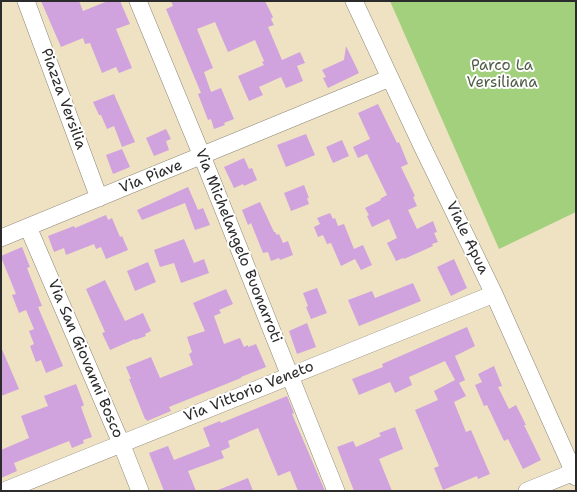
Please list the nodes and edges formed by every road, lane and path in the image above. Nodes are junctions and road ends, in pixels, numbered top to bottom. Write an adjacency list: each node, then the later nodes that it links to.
1 (26, 1): 6 (street, Piazza Versilia)
2 (138, 1): 5 (street, Via Michelangelo Buonarroti)
3 (354, 1): 4 (street, Viale Apua)
4 (390, 78): 5 (street, Via Piave); 9 (street, Viale Apua)
5 (202, 156): 6 (street, Via Piave); 10 (street, Via Michelangelo Buonarroti)
6 (99, 198): 7 (street, Via Piave)
7 (28, 226): 8 (street, Via Piave); 11 (street, Via San Giovanni Bosco)
8 (1, 238)
9 (494, 294): 10 (street, Via Vittorio Veneto); 12 (street, Viale Apua)
10 (289, 376): 11 (street, Via Vittorio Veneto); 15 (street, Via Michelangelo Buonarroti)
11 (121, 443): 13 (street, Via Vittorio Veneto); 14 (street, Via San Giovanni Bosco)
12 (575, 475): 16 (street)
13 (4, 491)
14 (140, 491)
15 (336, 491)
16 (527, 491)

